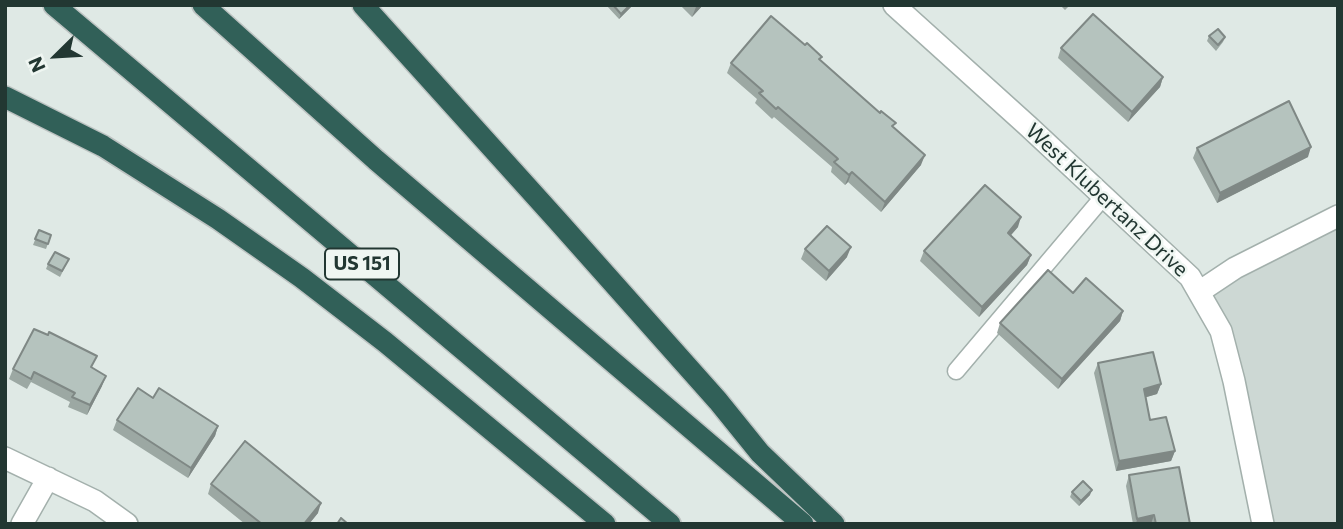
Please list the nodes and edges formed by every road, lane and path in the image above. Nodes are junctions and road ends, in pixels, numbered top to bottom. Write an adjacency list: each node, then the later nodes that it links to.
1 (54, 5): 15 (highway, US 151)
2 (203, 5): 16 (highway)
3 (363, 5): 17 (highway)
4 (894, 5): 6 (street, West Klubertanz Drive)
5 (5, 97): 14 (highway)
6 (1104, 196): 8 (street, West Klubertanz Drive); 9 (lane)
7 (1338, 216): 8 (street)
8 (1199, 292): 18 (street, West Klubertanz Drive)
9 (956, 371)
10 (5, 458): 11 (street)
11 (48, 478): 12 (street); 13 (street)
12 (22, 524)
13 (127, 524)
14 (605, 524)
15 (670, 524)
16 (803, 524)
17 (834, 524)
18 (1262, 524)

